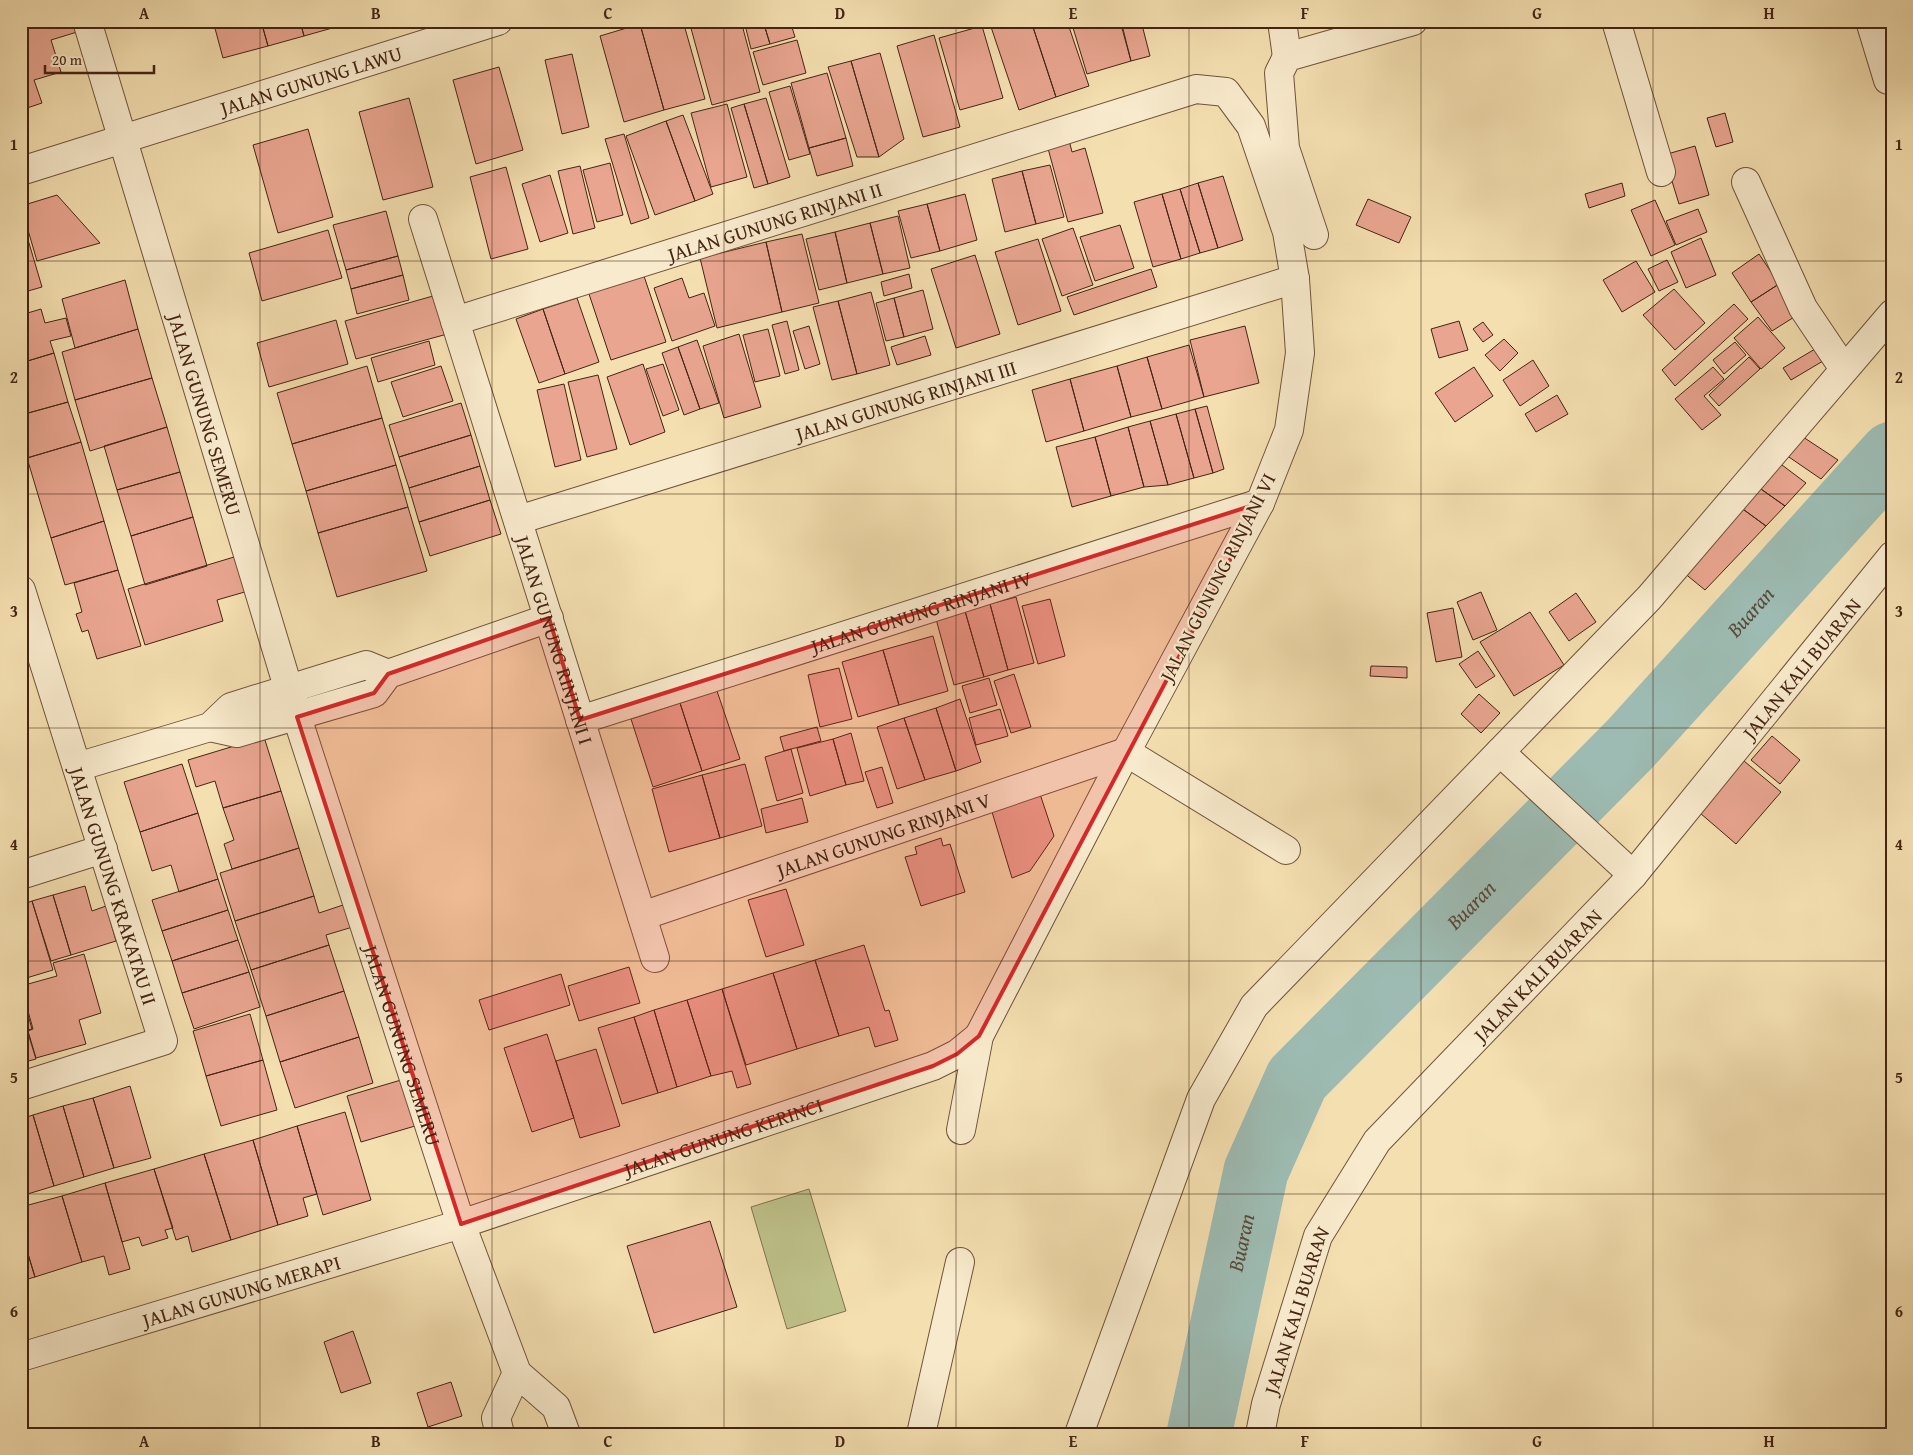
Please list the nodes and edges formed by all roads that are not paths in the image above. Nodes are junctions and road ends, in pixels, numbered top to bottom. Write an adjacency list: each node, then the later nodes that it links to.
1 (87, 21): 10 (street, JALAN GUNUNG SEMERU)
2 (498, 21): 10 (street, JALAN GUNUNG LAWU)
3 (1282, 21): 7 (street)
4 (1413, 21): 7 (street)
5 (1616, 21): 12 (street)
6 (1870, 21): 8 (street)
7 (1287, 57): 15 (street)
8 (1888, 80)
9 (1196, 89): 16 (street, JALAN GUNUNG RINJANI VI); 18 (street, JALAN GUNUNG RINJANI II)
10 (123, 140): 11 (street, JALAN GUNUNG LAWU); 27 (street, JALAN GUNUNG SEMERU)
11 (21, 171)
12 (1661, 172)
13 (1746, 182): 19 (street)
14 (423, 219): 18 (street)
15 (1314, 234)
16 (1295, 279): 20 (street, JALAN GUNUNG RINJANI VI); 21 (street, JALAN GUNUNG RINJANI III)
17 (1892, 314): 19 (street)
18 (455, 321): 21 (street, JALAN GUNUNG RINJANI I)
19 (1844, 368): 32 (street)
20 (1260, 503): 29 (street, JALAN GUNUNG RINJANI IV); 31 (street, JALAN GUNUNG RINJANI VI)
21 (518, 520): 24 (street, JALAN GUNUNG RINJANI I)
22 (1892, 556): 36 (street, JALAN KALI BUARAN)
23 (21, 590): 25 (street, JALAN GUNUNG KRAKATAU II)
24 (549, 618): 26 (street); 29 (street, JALAN GUNUNG RINJANI I)
25 (31, 656): 33 (street, JALAN GUNUNG KRAKATAU II)
26 (388, 674): 27 (street); 28 (street)
27 (289, 690): 28 (street, JALAN GUNUNG SEMERU); 30 (street)
28 (297, 717): 30 (street); 43 (street, JALAN GUNUNG SEMERU)
29 (580, 720): 38 (street, JALAN GUNUNG RINJANI I)
30 (210, 727): 33 (street)
31 (1126, 752): 35 (street); 38 (street, JALAN GUNUNG RINJANI V); 40 (street, JALAN GUNUNG RINJANI VI)
32 (1508, 758): 36 (street); 50 (street)
33 (77, 767): 34 (street, JALAN GUNUNG KRAKATAU II)
34 (103, 849): 37 (street); 41 (street, JALAN GUNUNG KRAKATAU II)
35 (1286, 850)
36 (1625, 867): 51 (street, JALAN KALI BUARAN)
37 (21, 875)
38 (642, 916): 39 (street, JALAN GUNUNG RINJANI I)
39 (656, 958)
40 (978, 1036): 42 (street); 43 (street, JALAN GUNUNG KERINCI)
41 (21, 1086)
42 (961, 1130)
43 (461, 1224): 45 (street, JALAN GUNUNG MERAPI); 46 (street, JALAN GUNUNG SEMERU)
44 (960, 1262): 49 (street)
45 (21, 1357)
46 (517, 1373): 47 (street); 48 (street, JALAN GUNUNG SEMERU)
47 (500, 1434)
48 (566, 1434)
49 (920, 1434)
50 (1079, 1434)
51 (1260, 1434)

